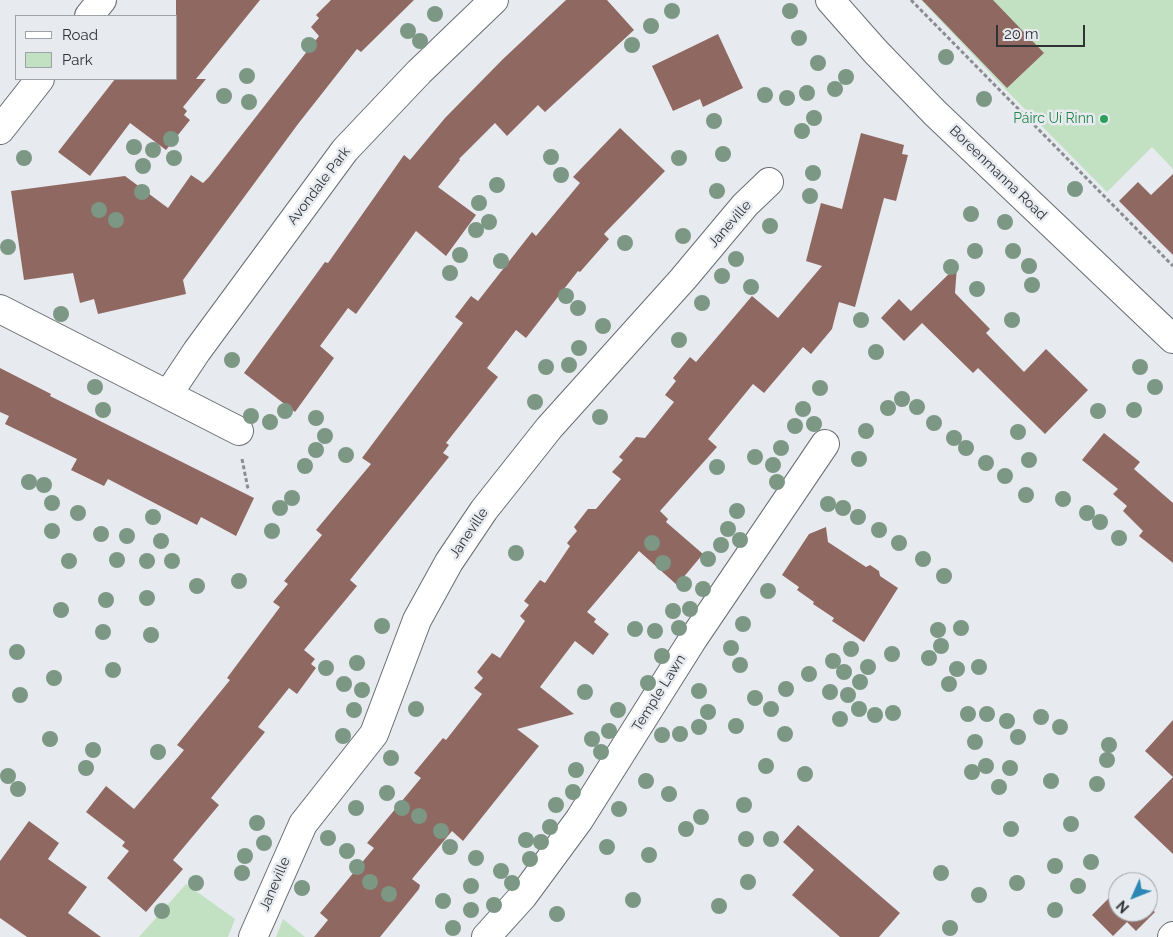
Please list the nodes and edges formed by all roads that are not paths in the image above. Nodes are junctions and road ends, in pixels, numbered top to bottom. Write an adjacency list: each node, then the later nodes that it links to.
1 (102, 0): 4 (street)
2 (494, 0): 10 (street, Avondale Park)
3 (830, 0): 9 (street, Boreenmanna Road)
4 (90, 15)
5 (39, 80): 6 (street)
6 (0, 130)
7 (769, 182): 13 (street, Janeville)
8 (0, 308): 10 (street)
9 (1173, 339)
10 (168, 394): 11 (street)
11 (240, 442)
12 (825, 444): 14 (street, Temple Lawn)
13 (253, 937)
14 (486, 937)

